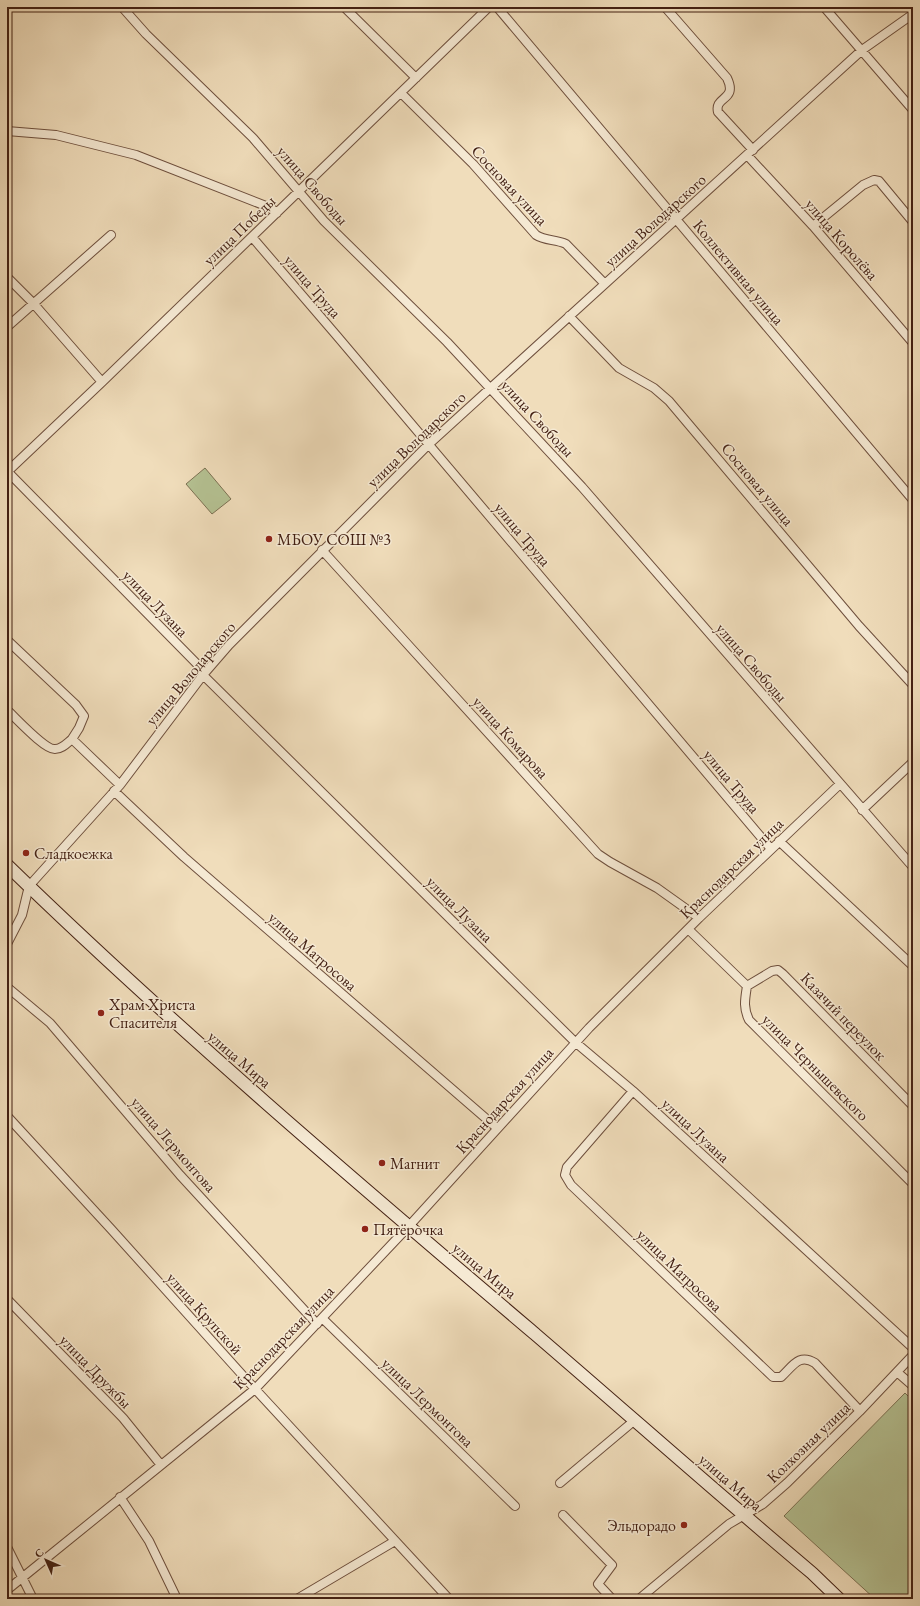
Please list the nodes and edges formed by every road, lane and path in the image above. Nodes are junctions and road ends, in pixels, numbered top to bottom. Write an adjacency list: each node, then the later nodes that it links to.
1 (122, 7): 14 (street, улица Свободы)
2 (344, 7): 9 (street)
3 (489, 7): 9 (street, улица Победы)
4 (497, 7): 16 (street, Коллективная улица)
5 (665, 7): 13 (street, улица Королёва)
6 (824, 7): 8 (street)
7 (913, 14): 8 (street, улица Володарского)
8 (862, 50): 11 (street); 13 (street, улица Володарского)
9 (416, 78): 10 (street, улица Победы)
10 (401, 93): 14 (street, улица Победы); 22 (street, Сосновая улица)
11 (913, 110)
12 (7, 132): 15 (street)
13 (750, 153): 16 (street, улица Володарского); 18 (street, улица Королёва)
14 (299, 191): 15 (street, улица Победы); 28 (street, улица Свободы)
15 (277, 213): 20 (street, улица Победы)
16 (677, 220): 22 (street, улица Володарского); 31 (street, Коллективная улица)
17 (913, 222): 18 (street)
18 (813, 226): 26 (street, улица Королёва)
19 (111, 235): 23 (street)
20 (252, 237): 27 (street, улица Победы); 29 (street, улица Труда)
21 (7, 277): 23 (street)
22 (605, 284): 24 (street, улица Володарского)
23 (33, 304): 25 (street); 27 (street)
24 (569, 316): 28 (street, улица Володарского); 35 (street, Сосновая улица)
25 (7, 327)
26 (913, 343)
27 (102, 382): 30 (street, улица Победы)
28 (491, 388): 29 (street, улица Володарского); 39 (street, улица Свободы)
29 (429, 444): 32 (street, улица Володарского); 44 (street, улица Труда)
30 (7, 471): 34 (street, улица Лузана)
31 (913, 500)
32 (322, 550): 34 (street, улица Володарского); 48 (street, улица Комарова)
33 (7, 640): 37 (street)
34 (203, 675): 40 (street, улица Володарского); 54 (street, улица Лузана)
35 (913, 685)
36 (7, 710): 37 (street)
37 (72, 739): 40 (street)
38 (913, 762): 42 (street)
39 (840, 784): 42 (street, улица Свободы); 43 (street, Краснодарская улица)
40 (120, 785): 41 (street, улица Володарского)
41 (114, 791): 47 (street, улица Володарского); 58 (street, улица Матросова)
42 (862, 810): 46 (street, улица Свободы)
43 (779, 841): 44 (street, Краснодарская улица); 51 (street)
44 (771, 849): 48 (street, Краснодарская улица)
45 (7, 865): 47 (main road, улица Мира)
46 (913, 867)
47 (29, 886): 50 (street, улица Володарского); 60 (main road, улица Мира)
48 (699, 918): 49 (street, Краснодарская улица)
49 (688, 929): 52 (street); 54 (street, Краснодарская улица)
50 (7, 944)
51 (913, 966)
52 (748, 986): 56 (street, Казачий переулок); 59 (street, улица Чернышевского)
53 (7, 987): 62 (street, улица Лермонтова)
54 (575, 1042): 55 (street, улица Лузана); 58 (street, Краснодарская улица)
55 (633, 1091): 63 (street, улица Лузана); 68 (street, улица Матросова)
56 (913, 1106)
57 (7, 1116): 67 (street, улица Крупской)
58 (498, 1128): 60 (street, Краснодарская улица)
59 (913, 1184)
60 (409, 1226): 62 (street, Краснодарская улица); 69 (main road, улица Мира)
61 (7, 1299): 70 (street, улица Дружбы)
62 (319, 1321): 67 (street, Краснодарская улица); 73 (street, улица Лермонтова)
63 (913, 1348)
64 (913, 1355): 65 (street, Колхозная улица)
65 (897, 1372): 66 (street); 68 (street, Колхозная улица)
66 (913, 1386)
67 (255, 1389): 70 (street, Краснодарская улица); 76 (street, улица Крупской)
68 (860, 1411): 75 (street, Колхозная улица)
69 (636, 1420): 71 (street); 75 (main road, улица Мира)
70 (161, 1465): 72 (street, Краснодарская улица)
71 (560, 1483)
72 (120, 1497): 78 (street, Краснодарская улица); 82 (street)
73 (515, 1506)
74 (563, 1515): 84 (street)
75 (745, 1515): 85 (street, Колхозная улица); 86 (main road, улица Мира)
76 (395, 1541): 80 (street); 83 (street, улица Крупской)
77 (7, 1547): 78 (street)
78 (22, 1578): 79 (street, Краснодарская улица); 81 (street)
79 (7, 1590)
80 (301, 1598)
81 (33, 1599)
82 (177, 1599)
83 (449, 1599)
84 (612, 1599)
85 (639, 1599)
86 (839, 1599)

